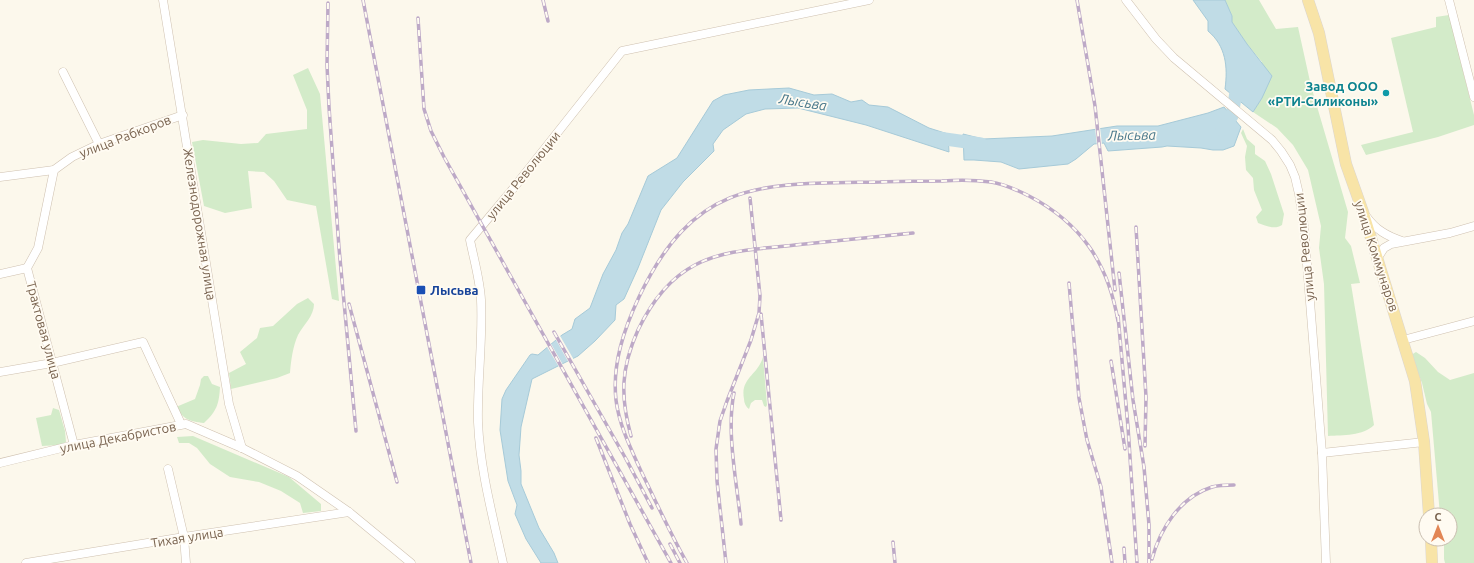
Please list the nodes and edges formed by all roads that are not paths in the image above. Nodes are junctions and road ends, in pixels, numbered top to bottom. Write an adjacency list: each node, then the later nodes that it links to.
1 (163, 0): 8 (street, Железнодорожная улица)
2 (869, 0): 36 (street, улица Революции)
3 (1126, 0): 26 (street, улица Революции)
4 (1308, 0): 12 (main road, улица Коммунаров)
5 (1449, 0): 7 (street)
6 (63, 72): 9 (street)
7 (1474, 97)
8 (183, 114): 9 (street, улица Рабкоров); 25 (street, Железнодорожная улица)
9 (99, 144): 10 (street, улица Рабкоров)
10 (54, 170): 11 (street, улица Рабкоров); 16 (street, Трактовая улица)
11 (0, 177)
12 (1363, 212): 14 (street); 15 (main road, улица Коммунаров)
13 (1474, 226): 14 (street)
14 (1403, 241): 15 (street)
15 (1377, 259): 19 (main road, улица Коммунаров)
16 (27, 268): 17 (street); 20 (street, Трактовая улица)
17 (0, 274)
18 (1474, 322): 19 (street)
19 (1403, 340): 23 (main road, улица Коммунаров)
20 (52, 363): 21 (street); 22 (street); 24 (street, Трактовая улица)
21 (0, 372)
22 (181, 424): 24 (street, улица Декабристов); 25 (street, улица Декабристов)
23 (1424, 442): 26 (street); 29 (main road, улица Коммунаров)
24 (74, 446): 27 (street, улица Декабристов)
25 (242, 448): 30 (street, улица Декабристов)
26 (1322, 453): 37 (street, улица Революции)
27 (0, 463)
28 (168, 469): 31 (street)
29 (1428, 507)
30 (349, 512): 31 (street, Тихая улица); 35 (street, улица Декабристов)
31 (184, 537): 33 (street, Тихая улица); 34 (street)
32 (1431, 547): 38 (main road)
33 (26, 563)
34 (186, 563)
35 (411, 563)
36 (503, 563)
37 (1326, 563)
38 (1432, 563)

